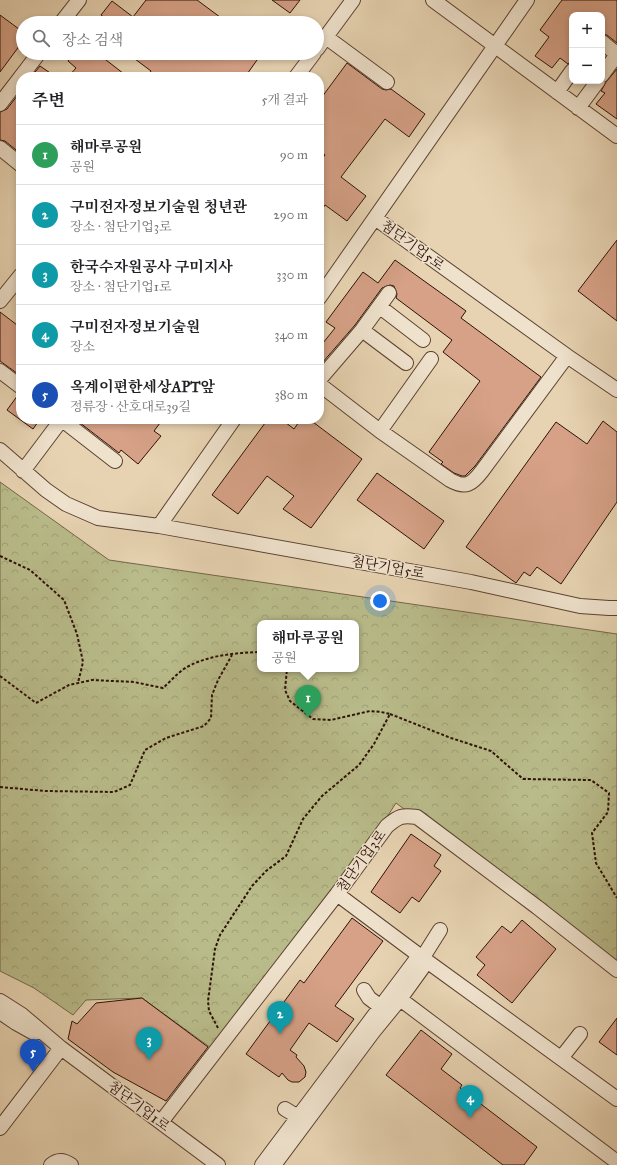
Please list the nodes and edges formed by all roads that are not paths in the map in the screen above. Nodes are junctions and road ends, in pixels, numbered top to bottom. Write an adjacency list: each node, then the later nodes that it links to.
1 (79, 0): 5 (street)
2 (433, 0): 9 (street)
3 (527, 0): 9 (street, 첨단기업5로)
4 (351, 1): 6 (street)
5 (66, 16)
6 (326, 37): 7 (street); 16 (street)
7 (324, 40)
8 (605, 44): 12 (street)
9 (495, 46): 19 (street); 25 (street, 첨단기업5로)
10 (33, 60): 13 (street)
11 (309, 60): 14 (street)
12 (605, 71)
13 (24, 72)
14 (300, 72)
15 (569, 75): 19 (street)
16 (387, 82)
17 (16, 83): 20 (street)
18 (596, 84): 21 (street)
19 (557, 92): 21 (street)
20 (0, 104)
21 (578, 108): 22 (street)
22 (617, 136)
23 (0, 148): 24 (street)
24 (16, 161)
25 (375, 218): 27 (street, 첨단기업5로); 33 (street, 첨단기업5로)
26 (16, 281): 29 (street)
27 (324, 291)
28 (389, 293): 30 (street)
29 (0, 301)
30 (380, 307): 31 (street); 32 (street)
31 (362, 330): 35 (street); 37 (street)
32 (423, 340)
33 (567, 356): 40 (street, 첨단기업5로); 44 (street)
34 (431, 359): 44 (street)
35 (406, 363)
36 (0, 371): 38 (street)
37 (324, 374)
38 (16, 383)
39 (324, 388): 44 (street)
40 (617, 390)
41 (58, 424): 47 (street)
42 (68, 424): 46 (street)
43 (231, 424): 48 (street)
44 (380, 431)
45 (0, 450): 47 (street, 첨단기업5로)
46 (115, 461)
47 (24, 471): 48 (street, 첨단기업5로)
48 (160, 526): 49 (street, 첨단기업5로)
49 (617, 608)
50 (337, 894): 52 (street); 53 (street, 첨단기업3로); 66 (street, 첨단기업3로)
51 (440, 930): 52 (street)
52 (424, 958): 55 (street); 57 (street); 62 (street)
53 (617, 970)
54 (364, 990): 57 (street)
55 (400, 999): 65 (street); 68 (street)
56 (0, 1001): 59 (street)
57 (381, 1007): 65 (street)
58 (0, 1012): 59 (street)
59 (19, 1019): 61 (street, 첨단기업1로)
60 (580, 1034): 62 (street)
61 (61, 1048): 66 (street, 첨단기업1로); 67 (street)
62 (562, 1057): 63 (street)
63 (617, 1099)
64 (285, 1109): 65 (street)
65 (303, 1119): 72 (street); 73 (street)
66 (161, 1122): 71 (street, 첨단기업1로)
67 (0, 1128)
68 (617, 1162)
69 (51, 1165): 70 (street)
70 (71, 1165)
71 (218, 1165)
72 (262, 1165)
73 (274, 1165)

